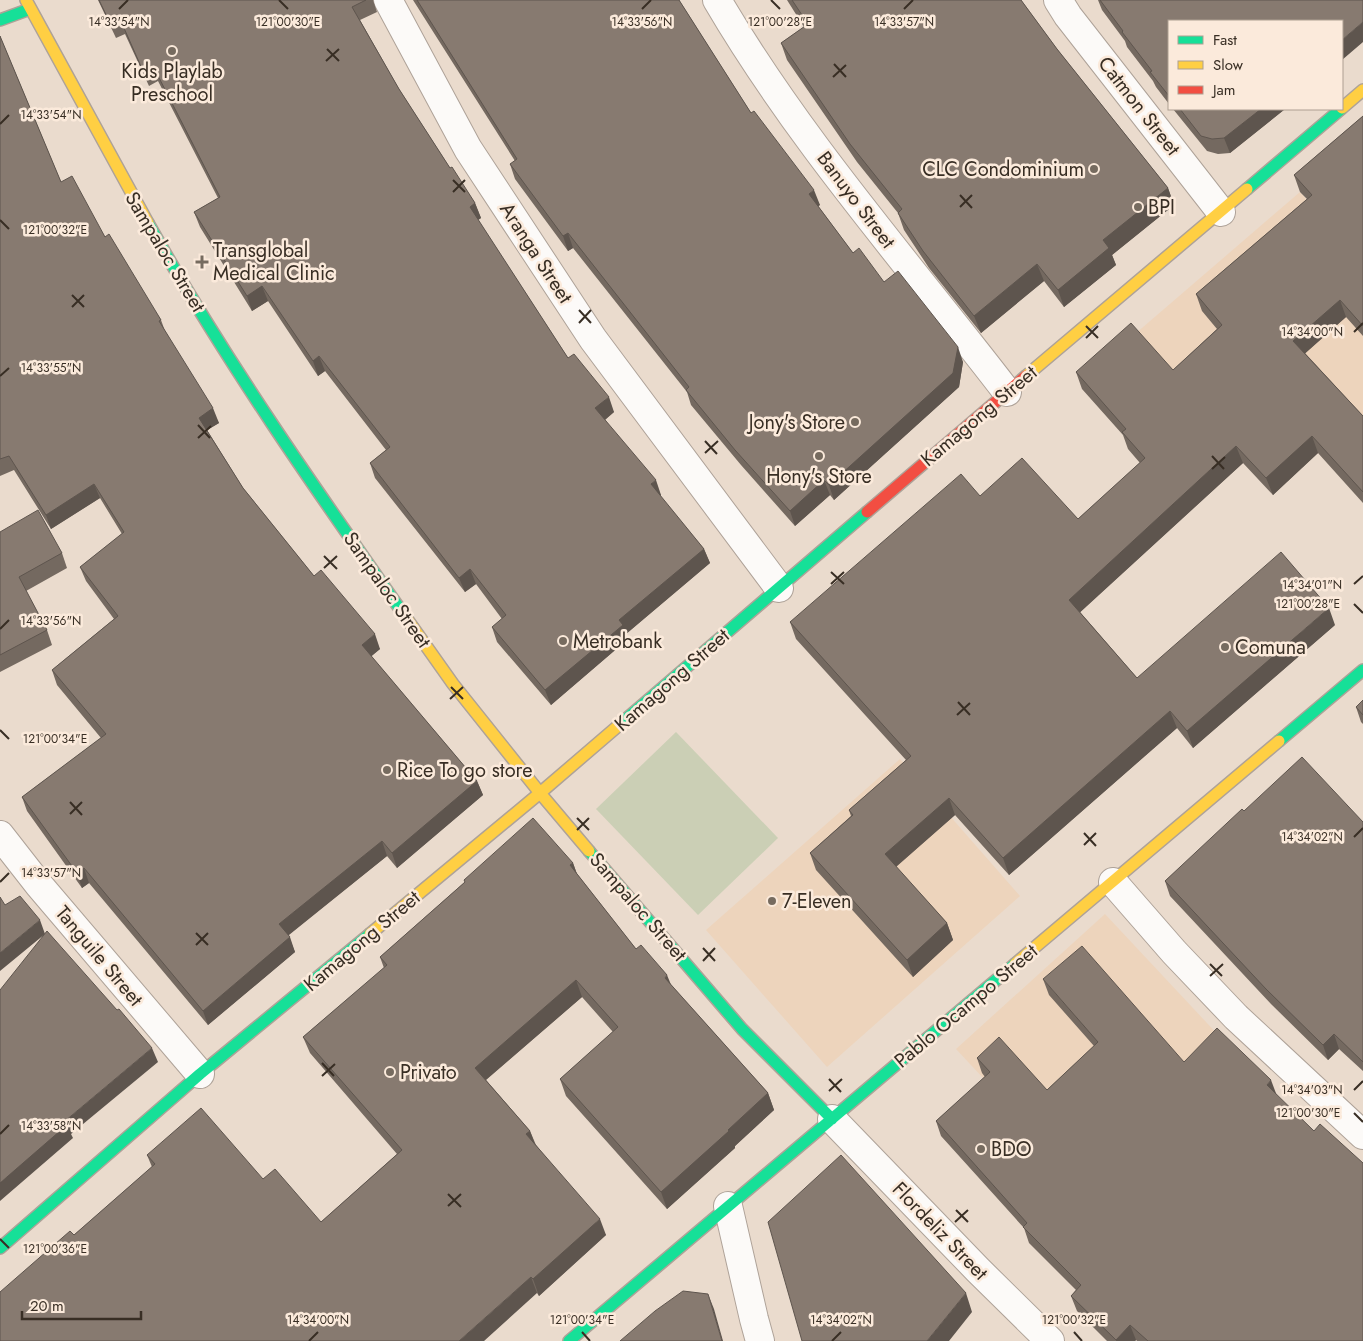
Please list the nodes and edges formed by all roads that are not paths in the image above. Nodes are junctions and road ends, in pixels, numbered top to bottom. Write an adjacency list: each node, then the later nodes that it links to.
1 (388, 0): 11 (street, Aranga Street)
2 (716, 0): 10 (street, Banuyo Street)
3 (1058, 0): 9 (street, Catmon Street)
4 (28, 5): 5 (main road); 13 (main road, Sampaloc Street)
5 (0, 20)
6 (1363, 90): 7 (main road, Kamagong Street)
7 (1343, 108)
8 (1341, 110): 9 (main road, Kamagong Street)
9 (1221, 212): 10 (main road, Kamagong Street)
10 (1006, 392): 11 (main road, Kamagong Street)
11 (779, 588): 13 (main road, Kamagong Street)
12 (1363, 670): 15 (main road, Pablo Ocampo Street)
13 (540, 793): 16 (main road, Kamagong Street); 17 (main road, Sampaloc Street)
14 (0, 835): 16 (street, Tanguile Street)
15 (1113, 882): 17 (main road, Pablo Ocampo Street); 18 (street)
16 (200, 1074): 20 (main road, Kamagong Street)
17 (832, 1119): 19 (main road, Pablo Ocampo Street); 23 (street, Flordeliz Street)
18 (1363, 1135)
19 (728, 1206): 21 (main road, Pablo Ocampo Street); 22 (street)
20 (0, 1248)
21 (569, 1341)
22 (760, 1341)
23 (1050, 1341)

